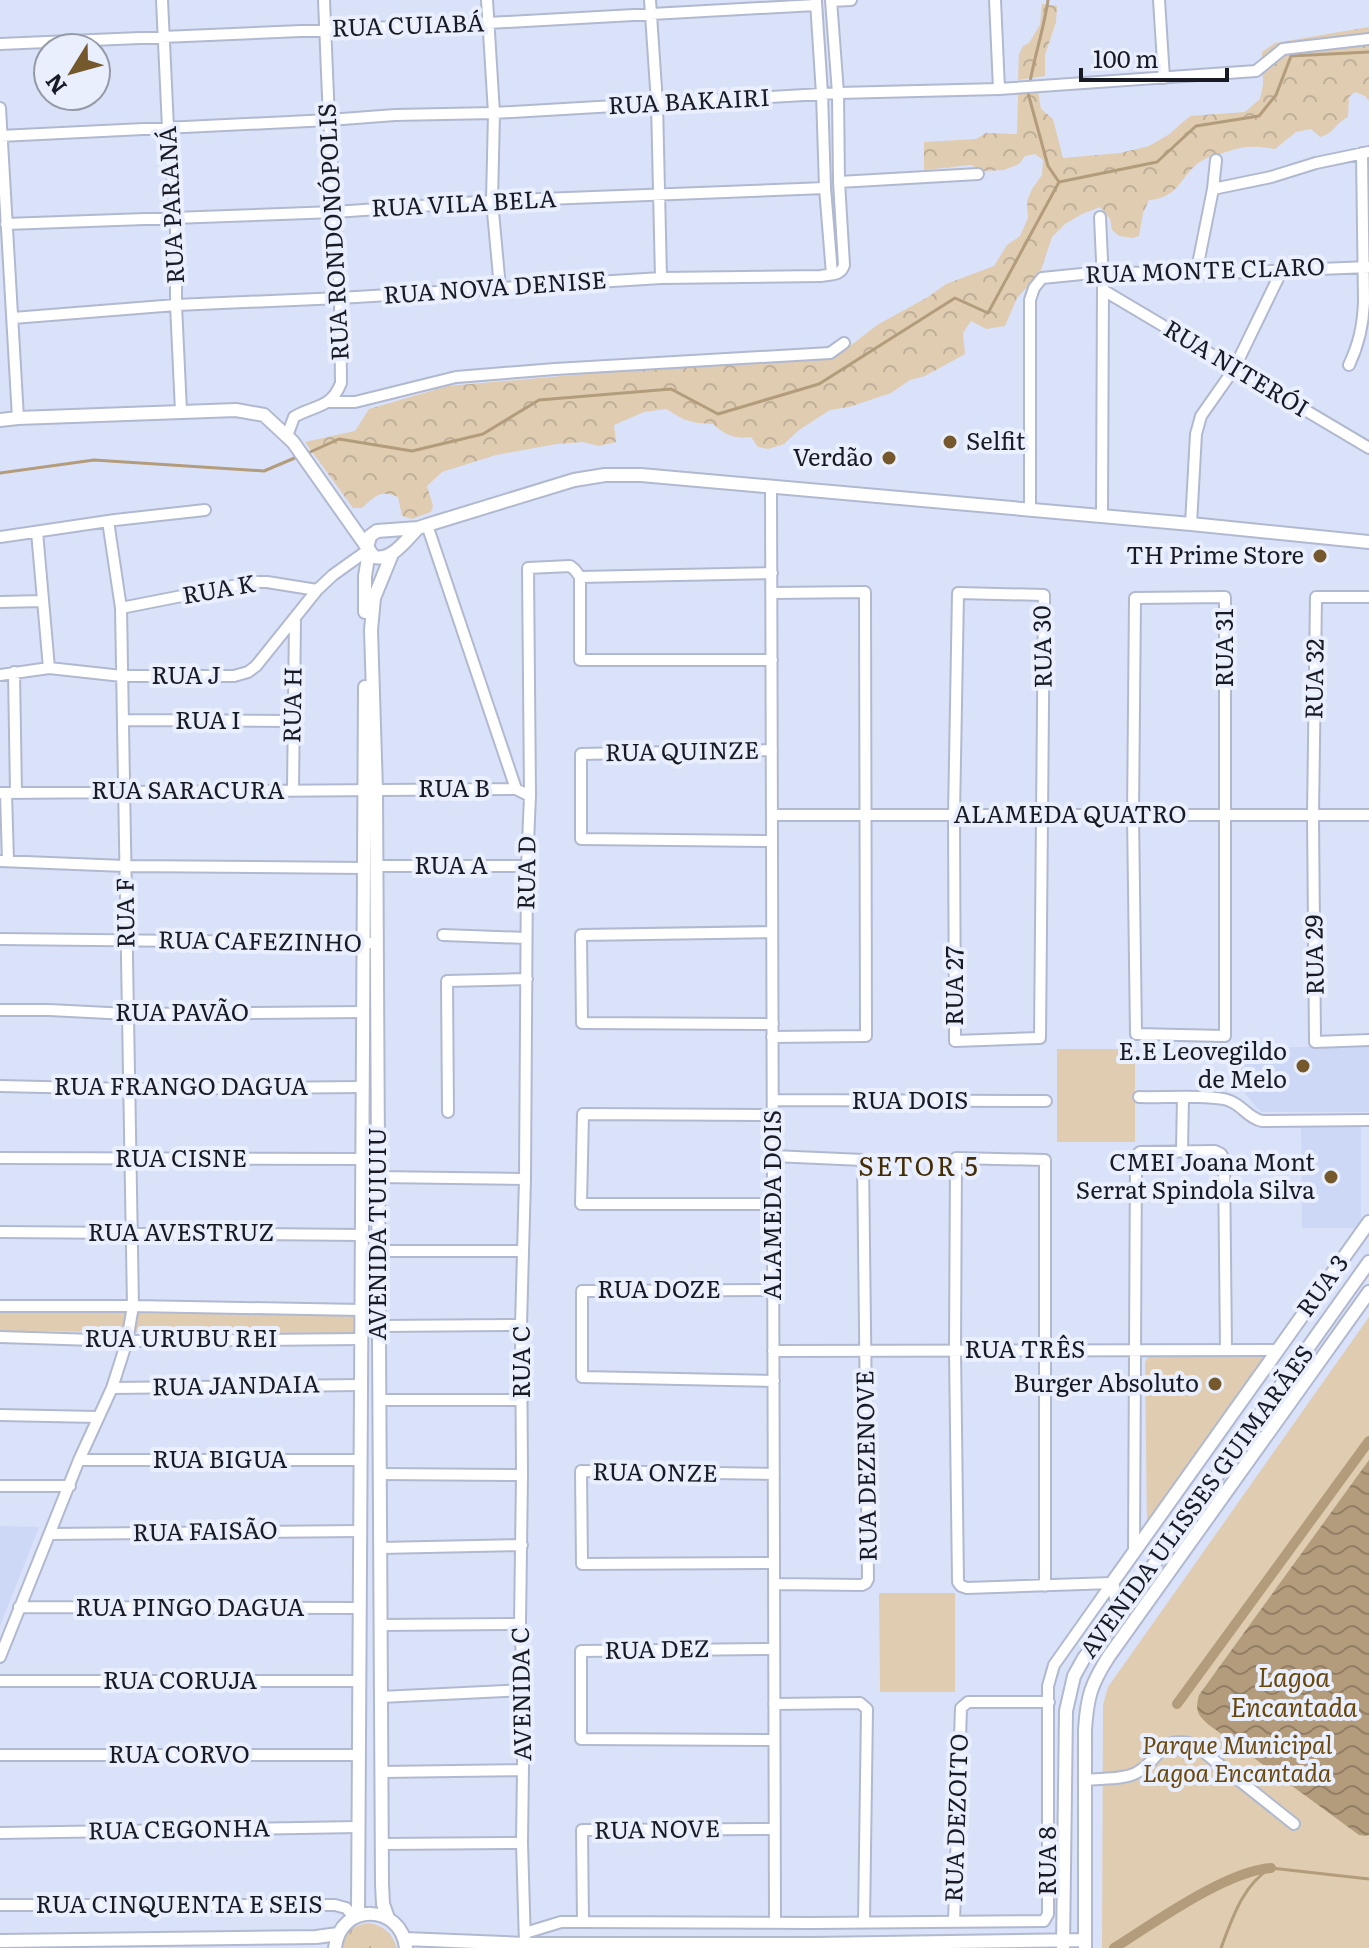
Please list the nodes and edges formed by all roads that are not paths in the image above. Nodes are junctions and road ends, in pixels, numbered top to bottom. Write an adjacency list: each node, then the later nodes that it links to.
1 (162, 0): 13 (street, RUA PARANÁ)
2 (324, 0): 12 (street, RUA RONDONÓPOLIS)
3 (487, 0): 11 (street)
4 (650, 0): 10 (street)
5 (831, 0): 6 (street); 18 (street)
6 (851, 0)
7 (995, 0): 17 (street)
8 (1159, 0): 16 (street)
9 (816, 3): 10 (street, RUA CUIABÁ); 19 (street)
10 (651, 13): 11 (street, RUA CUIABÁ); 20 (street)
11 (488, 23): 12 (street, RUA CUIABÁ); 22 (street)
12 (324, 30): 13 (street, RUA CUIABÁ); 23 (street, RUA RONDONÓPOLIS)
13 (163, 38): 15 (street, RUA CUIABÁ); 24 (street, RUA PARANÁ)
14 (1369, 39): 16 (street, RUA BAKAIRI)
15 (0, 44)
16 (1164, 78): 17 (street, RUA BAKAIRI)
17 (999, 89): 18 (street, RUA BAKAIRI)
18 (838, 93): 19 (street, RUA BAKAIRI); 29 (street)
19 (822, 94): 20 (street, RUA BAKAIRI); 30 (street)
20 (657, 103): 22 (street, RUA BAKAIRI); 32 (street)
21 (0, 108): 25 (street)
22 (494, 113): 23 (street, RUA BAKAIRI); 33 (street)
23 (329, 120): 24 (street, RUA BAKAIRI); 34 (street, RUA RONDONÓPOLIS)
24 (168, 128): 25 (street, RUA BAKAIRI); 36 (street, RUA PARANÁ)
25 (1, 136): 37 (street)
26 (1365, 153): 31 (street); 38 (street)
27 (1216, 160): 31 (street)
28 (978, 174): 29 (street)
29 (839, 182): 41 (street)
30 (825, 188): 32 (street, RUA VILA BELA); 41 (street)
31 (1213, 189): 42 (street)
32 (658, 195): 33 (street, RUA VILA BELA); 43 (street)
33 (492, 201): 34 (street, RUA VILA BELA); 44 (street)
34 (335, 212): 36 (street, RUA VILA BELA); 46 (street, RUA RONDONÓPOLIS)
35 (1100, 217): 40 (street)
36 (176, 219): 37 (street, RUA VILA BELA); 47 (street, RUA PARANÁ)
37 (6, 224): 48 (street)
38 (1367, 267): 39 (street, RUA MONTE CLARO); 50 (street)
39 (1282, 270): 42 (street, RUA MONTE CLARO); 51 (street)
40 (1102, 272): 42 (street, RUA MONTE CLARO); 45 (street); 61 (street, RUA MONTE CLARO)
41 (832, 274): 43 (street, RUA NOVA DENISE)
42 (1196, 274)
43 (661, 278): 44 (street, RUA NOVA DENISE)
44 (500, 288): 46 (street, RUA NOVA DENISE)
45 (1103, 290): 51 (street, RUA NITERÓI); 62 (street)
46 (340, 298): 47 (street, RUA NOVA DENISE); 52 (street, RUA RONDONÓPOLIS)
47 (176, 305): 48 (street, RUA NOVA DENISE); 53 (street, RUA PARANÁ)
48 (13, 318): 54 (street)
49 (844, 343): 52 (street)
50 (1349, 365)
51 (1234, 369): 57 (street, RUA NITERÓI); 64 (street)
52 (329, 402): 56 (street)
53 (181, 411): 54 (main road); 56 (main road)
54 (18, 418): 55 (main road)
55 (0, 420)
56 (290, 439): 59 (main road)
57 (1369, 448)
58 (771, 488): 61 (main road); 65 (main road); 72 (street, ALAMEDA DOIS)
59 (341, 509): 66 (main road); 70 (main road)
60 (205, 510): 63 (street)
61 (1030, 510): 62 (main road)
62 (1102, 516): 64 (main road)
63 (108, 521): 67 (street); 79 (street, RUA F)
64 (1191, 524): 69 (main road)
65 (422, 527): 66 (main road); 71 (main road); 90 (street)
66 (381, 530): 70 (main road); 71 (main road)
67 (37, 532): 68 (street); 77 (street)
68 (0, 537)
69 (1369, 542)
70 (368, 550): 71 (main road); 74 (street, RUA J); 89 (main road, AVENIDA TUIUIU)
71 (393, 553): 89 (main road, AVENIDA TUIUIU)
72 (772, 573): 73 (street); 75 (street, ALAMEDA DOIS)
73 (580, 577): 81 (street); 94 (street, RUA D)
74 (317, 590): 79 (street, RUA K); 80 (street, RUA J)
75 (772, 593): 81 (street, ALAMEDA DOIS); 96 (street)
76 (1369, 597): 101 (street, RUA 32)
77 (43, 601): 78 (street); 82 (street)
78 (0, 602)
79 (121, 608): 85 (street, RUA F)
80 (295, 619): 85 (street, RUA J); 87 (street, RUA H)
81 (772, 660): 88 (street, ALAMEDA DOIS)
82 (49, 668): 83 (street, RUA J); 85 (street, RUA J)
83 (14, 672): 84 (street, RUA J); 93 (street)
84 (0, 675)
85 (122, 676): 86 (street, RUA F)
86 (123, 720): 87 (street, RUA I); 92 (street, RUA F)
87 (293, 721): 91 (street, RUA H)
88 (772, 750): 95 (street, ALAMEDA DOIS); 103 (street, RUA QUINZE)
89 (370, 789): 90 (street, RUA B); 91 (street, RUA SARACURA); 107 (main road, AVENIDA TUIUIU)
90 (516, 789): 94 (street, RUA B)
91 (293, 790): 92 (street, RUA SARACURA)
92 (124, 791): 93 (street, RUA SARACURA); 105 (street, RUA F)
93 (7, 793): 104 (street)
94 (530, 796): 106 (street, RUA D)
95 (772, 815): 96 (street, ALAMEDA QUATRO); 103 (street, ALAMEDA DOIS)
96 (866, 815): 97 (street, ALAMEDA QUATRO); 119 (street)
97 (954, 815): 98 (street, ALAMEDA QUATRO); 98 (street, RUA 30); 98 (street, RUA 27)
98 (1043, 815): 99 (street, ALAMEDA QUATRO)
99 (1133, 815): 100 (street, ALAMEDA QUATRO); 100 (street, RUA 31); 100 (street)
100 (1224, 815): 101 (street, ALAMEDA QUATRO)
101 (1313, 815): 102 (street, ALAMEDA QUATRO); 120 (street, RUA 29)
102 (1369, 815)
103 (772, 841): 108 (street, ALAMEDA DOIS)
104 (4, 861): 105 (street, RUA A)
105 (125, 866): 107 (street, RUA A); 112 (street, RUA F)
106 (527, 866): 107 (street, RUA A); 110 (street, RUA D)
107 (370, 867): 113 (main road, AVENIDA TUIUIU)
108 (772, 932): 118 (street, ALAMEDA DOIS); 118 (street)
109 (443, 935): 110 (street)
110 (526, 938): 114 (street, RUA D)
111 (0, 939): 112 (street, RUA CAFEZINHO)
112 (127, 941): 113 (street, RUA CAFEZINHO); 117 (street, RUA F)
113 (370, 943): 116 (main road, AVENIDA TUIUIU); 132 (main road, AVENIDA TUIUIU)
114 (527, 979): 128 (street); 139 (street, RUA D)
115 (0, 1010): 117 (street, RUA PAVÃO)
116 (363, 1012): 117 (street, RUA PAVÃO); 122 (main road, AVENIDA TUIUIU)
117 (128, 1014): 123 (street, RUA F)
118 (773, 1024): 119 (street, ALAMEDA DOIS)
119 (772, 1037): 126 (street, ALAMEDA DOIS)
120 (1369, 1040)
121 (0, 1086): 123 (street, RUA FRANGO DAGUA)
122 (363, 1087): 123 (street, RUA FRANGO DAGUA); 131 (main road, AVENIDA TUIUIU)
123 (129, 1089): 136 (street, RUA F)
124 (1139, 1097): 125 (street)
125 (1183, 1098): 130 (street); 133 (street)
126 (773, 1100): 127 (street, RUA DOIS); 129 (street, ALAMEDA DOIS)
127 (1046, 1101)
128 (448, 1112)
129 (773, 1115): 134 (street, ALAMEDA DOIS); 140 (street)
130 (1369, 1120)
131 (362, 1139): 132 (main road); 137 (main road, AVENIDA TUIUIU)
132 (378, 1140): 138 (main road, AVENIDA TUIUIU)
133 (1182, 1150): 158 (street); 160 (street)
134 (773, 1156): 140 (street, ALAMEDA DOIS); 163 (street)
135 (0, 1158): 136 (street, RUA CISNE)
136 (130, 1158): 137 (street, RUA CISNE); 143 (street, RUA F)
137 (362, 1159): 144 (main road, AVENIDA TUIUIU)
138 (377, 1177): 139 (street); 145 (main road, AVENIDA TUIUIU)
139 (525, 1179): 146 (street, RUA C)
140 (773, 1204): 148 (street, ALAMEDA DOIS)
141 (1369, 1222): 161 (main road, RUA 3)
142 (0, 1232): 143 (street, RUA AVESTRUZ)
143 (131, 1232): 144 (street, RUA AVESTRUZ); 151 (street, RUA F)
144 (362, 1235): 152 (main road, AVENIDA TUIUIU)
145 (378, 1251): 146 (street); 154 (main road, AVENIDA TUIUIU)
146 (523, 1251): 153 (street, RUA C)
147 (1369, 1262): 192 (main road, AVENIDA ULISSES GUIMARÃES)
148 (773, 1290): 162 (street, ALAMEDA DOIS); 165 (street, RUA DOZE)
149 (1369, 1292): 208 (main road, AVENIDA ULISSES GUIMARÃES)
150 (0, 1306): 151 (street)
151 (133, 1306): 152 (street); 157 (street, RUA F)
152 (361, 1310): 156 (main road, AVENIDA TUIUIU)
153 (521, 1325): 154 (street); 169 (street, RUA C)
154 (379, 1326): 168 (main road, AVENIDA TUIUIU)
155 (0, 1337): 157 (street, RUA URUBU REI)
156 (361, 1339): 157 (street, RUA URUBU REI); 166 (main road, AVENIDA TUIUIU)
157 (127, 1341): 167 (street, RUA F)
158 (1134, 1349): 160 (street, RUA TRÊS); 164 (street, RUA TRÊS); 185 (street)
159 (955, 1350): 163 (street, RUA TRÊS); 164 (street, RUA TRÊS); 164 (street); 189 (street)
160 (1226, 1350): 161 (street, RUA TRÊS)
161 (1278, 1350): 185 (main road, RUA 8)
162 (773, 1351): 163 (street, RUA TRÊS); 165 (street, ALAMEDA DOIS)
163 (865, 1351): 188 (street, RUA DEZENOVE)
164 (1044, 1352): 189 (street)
165 (774, 1381): 175 (street, ALAMEDA DOIS)
166 (361, 1385): 167 (street, RUA JANDAIA); 173 (main road, AVENIDA TUIUIU)
167 (112, 1388): 171 (street, RUA F)
168 (379, 1400): 169 (street); 174 (main road, AVENIDA TUIUIU)
169 (522, 1400): 176 (street, RUA C)
170 (0, 1415): 171 (street)
171 (97, 1417): 172 (street, RUA F)
172 (79, 1460): 173 (street, RUA BIGUA); 178 (street, RUA F)
173 (361, 1460): 179 (main road, AVENIDA TUIUIU)
174 (379, 1474): 176 (street); 180 (main road, AVENIDA TUIUIU)
175 (774, 1474): 186 (street, ALAMEDA DOIS); 186 (street, RUA ONZE)
176 (522, 1475): 183 (street, RUA C)
177 (0, 1486): 178 (street)
178 (70, 1486): 182 (street, RUA F)
179 (360, 1509): 180 (main road); 181 (main road, AVENIDA TUIUIU)
180 (380, 1510): 184 (main road, AVENIDA TUIUIU)
181 (360, 1531): 182 (street, RUA FAISÃO); 191 (main road, AVENIDA TUIUIU)
182 (50, 1534): 190 (street, RUA F)
183 (522, 1545): 184 (street); 193 (street, AVENIDA C)
184 (380, 1548): 194 (main road, AVENIDA TUIUIU)
185 (1134, 1553): 187 (main road, RUA 8)
186 (774, 1563): 188 (street, ALAMEDA DOIS)
187 (1112, 1583): 189 (street); 192 (main road); 201 (street, RUA 8)
188 (774, 1584): 195 (street, ALAMEDA DOIS)
189 (1045, 1586)
190 (19, 1607): 191 (street, RUA PINGO DAGUA); 196 (street, RUA F)
191 (360, 1608): 198 (main road, AVENIDA TUIUIU)
192 (1120, 1612): 233 (main road, AVENIDA ULISSES GUIMARÃES)
193 (520, 1624): 194 (street); 199 (street, AVENIDA C)
194 (380, 1625): 200 (main road, AVENIDA TUIUIU)
195 (774, 1649): 202 (street, ALAMEDA DOIS); 203 (street, RUA DEZ)
196 (0, 1657)
197 (0, 1681): 198 (street, RUA CORUJA)
198 (359, 1681): 205 (main road, AVENIDA TUIUIU)
199 (524, 1690): 200 (street); 206 (street, AVENIDA C)
200 (381, 1697): 207 (main road, AVENIDA TUIUIU)
201 (1049, 1702): 221 (street, RUA DEZOITO); 222 (street, RUA 8)
202 (774, 1704): 203 (street, ALAMEDA DOIS); 220 (street)
203 (774, 1740): 211 (street, ALAMEDA DOIS)
204 (0, 1755): 205 (street, RUA CORVO)
205 (359, 1755): 210 (main road, AVENIDA TUIUIU)
206 (523, 1770): 207 (street); 213 (street, AVENIDA C)
207 (381, 1772): 214 (main road, AVENIDA TUIUIU)
208 (1085, 1780): 209 (street); 232 (main road, AVENIDA ULISSES GUIMARÃES)
209 (1294, 1824)
210 (359, 1827): 212 (street, RUA CEGONHA); 216 (main road, AVENIDA TUIUIU)
211 (774, 1829): 218 (street, RUA NOVE); 219 (street, ALAMEDA DOIS)
212 (0, 1833)
213 (522, 1843): 214 (street); 226 (street)
214 (381, 1844): 217 (main road, AVENIDA TUIUIU)
215 (0, 1905): 216 (street, RUA CINQUENTA E SEIS)
216 (356, 1916): 217 (main road); 225 (main road)
217 (388, 1918): 229 (main road)
218 (583, 1922): 219 (street, RUA 8); 226 (street, RUA 8)
219 (775, 1922): 223 (street, RUA 8)
220 (864, 1922): 223 (street, RUA 8); 224 (street, RUA 8)
221 (954, 1922): 222 (street, RUA 8); 224 (street, RUA 8)
222 (1006, 1922): 228 (street)
223 (813, 1923): 230 (street)
224 (927, 1923): 231 (street)
225 (338, 1934): 227 (main road); 234 (main road)
226 (525, 1938): 229 (main road); 230 (main road)
227 (0, 1941)
228 (1008, 1942): 231 (main road); 233 (main road)
229 (406, 1944)
230 (813, 1944): 231 (main road)
231 (927, 1944)
232 (1085, 1944): 233 (main road)
233 (1063, 1945)
234 (335, 1948)

